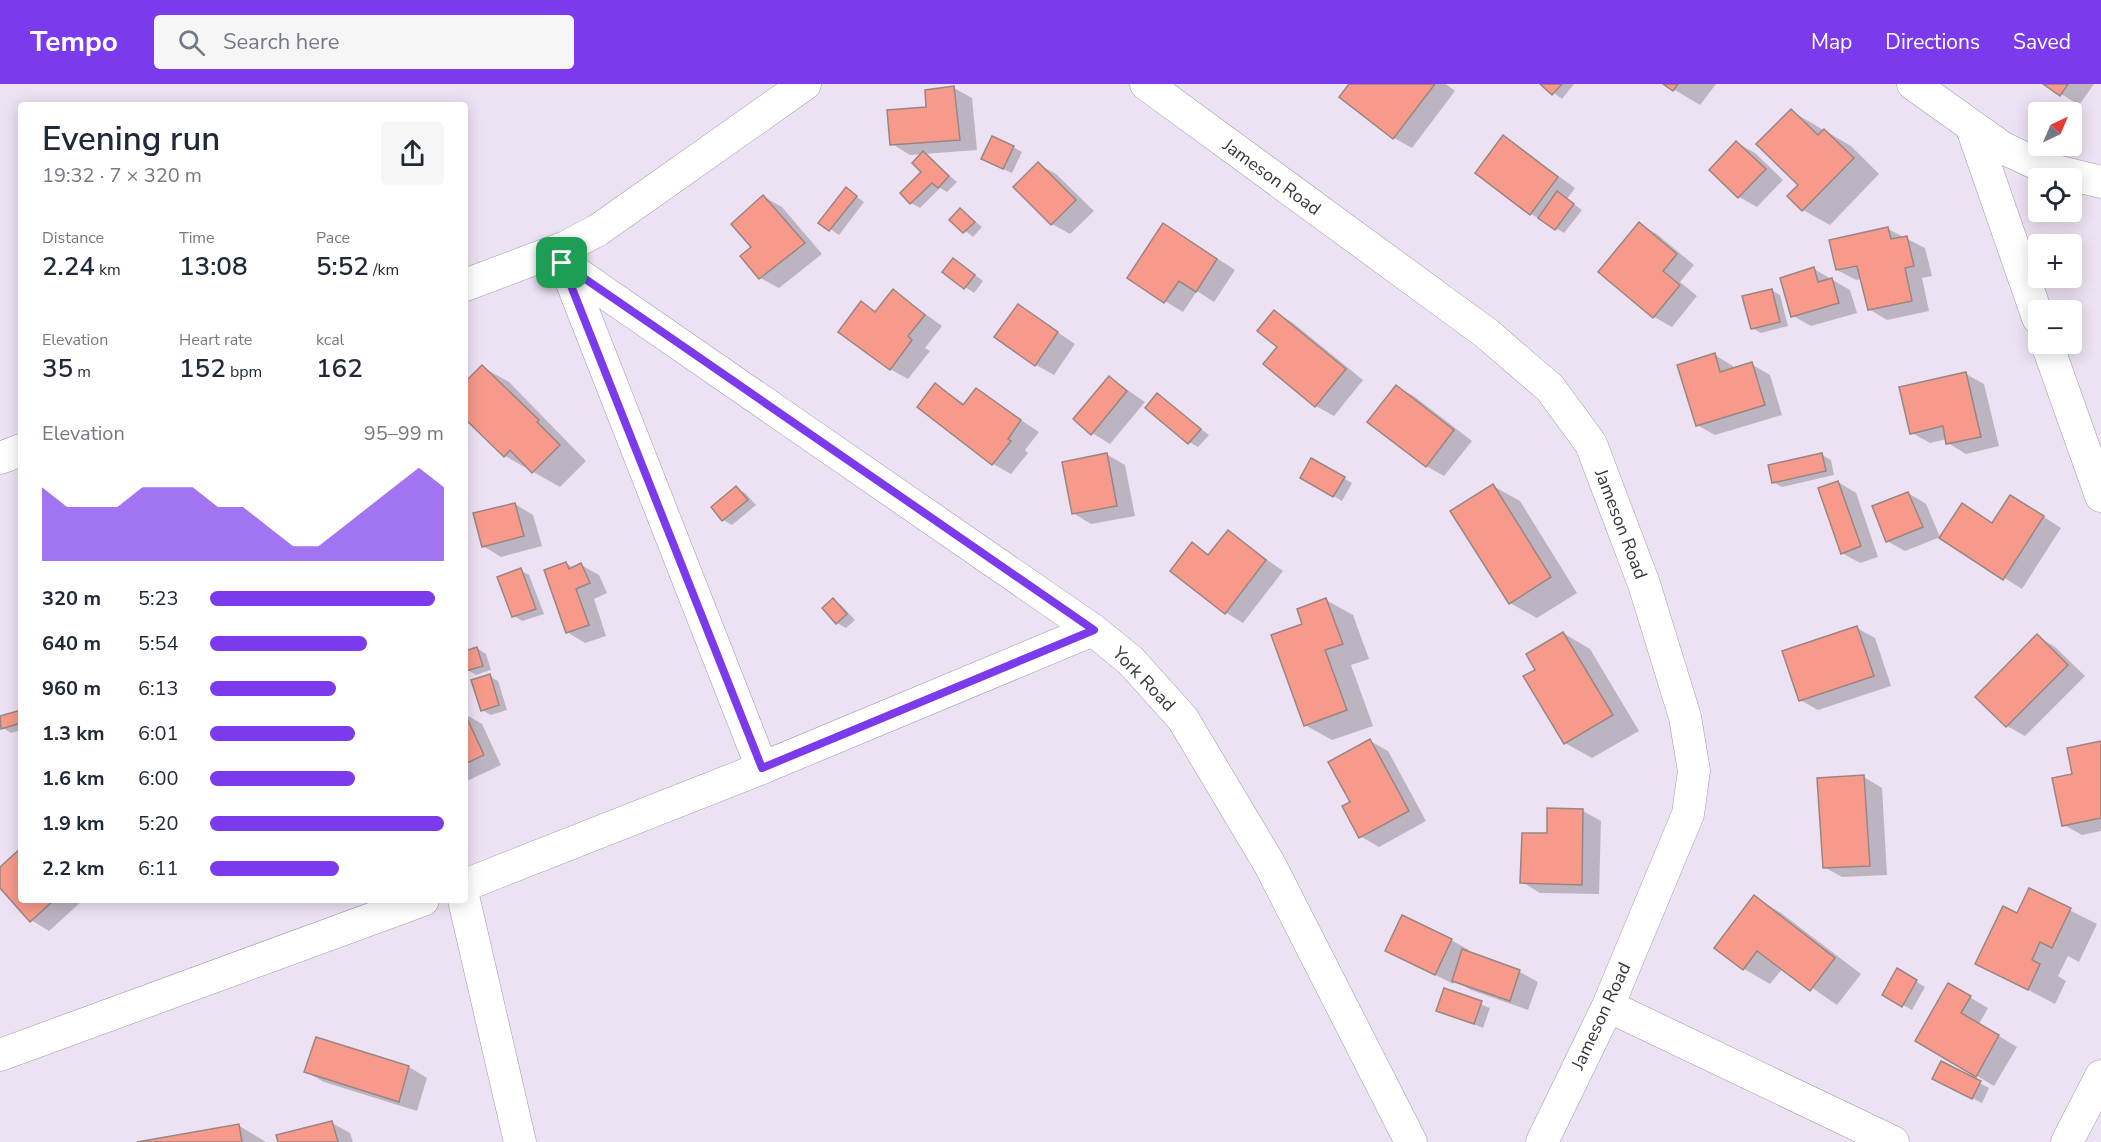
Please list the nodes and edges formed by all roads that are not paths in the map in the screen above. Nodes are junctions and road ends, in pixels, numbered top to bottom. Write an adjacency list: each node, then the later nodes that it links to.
1 (805, 84): 6 (street)
2 (1146, 84): 18 (street, Jameson Road)
3 (1913, 84): 4 (street)
4 (1972, 128): 5 (street); 8 (street)
5 (2101, 182)
6 (564, 255): 7 (street); 13 (street, York Road); 14 (street)
7 (468, 284)
8 (2032, 300)
9 (2051, 354): 12 (street)
10 (18, 451): 11 (street)
11 (0, 458)
12 (2101, 496)
13 (1094, 630): 14 (street); 22 (street, York Road)
14 (762, 768): 15 (street)
15 (468, 884)
16 (415, 903): 19 (street)
17 (465, 903): 21 (street)
18 (1608, 1006): 23 (street, Jameson Road); 24 (street)
19 (0, 1055)
20 (2101, 1076): 25 (street)
21 (520, 1142)
22 (1411, 1142)
23 (1542, 1142)
24 (1893, 1142)
25 (2067, 1142)

